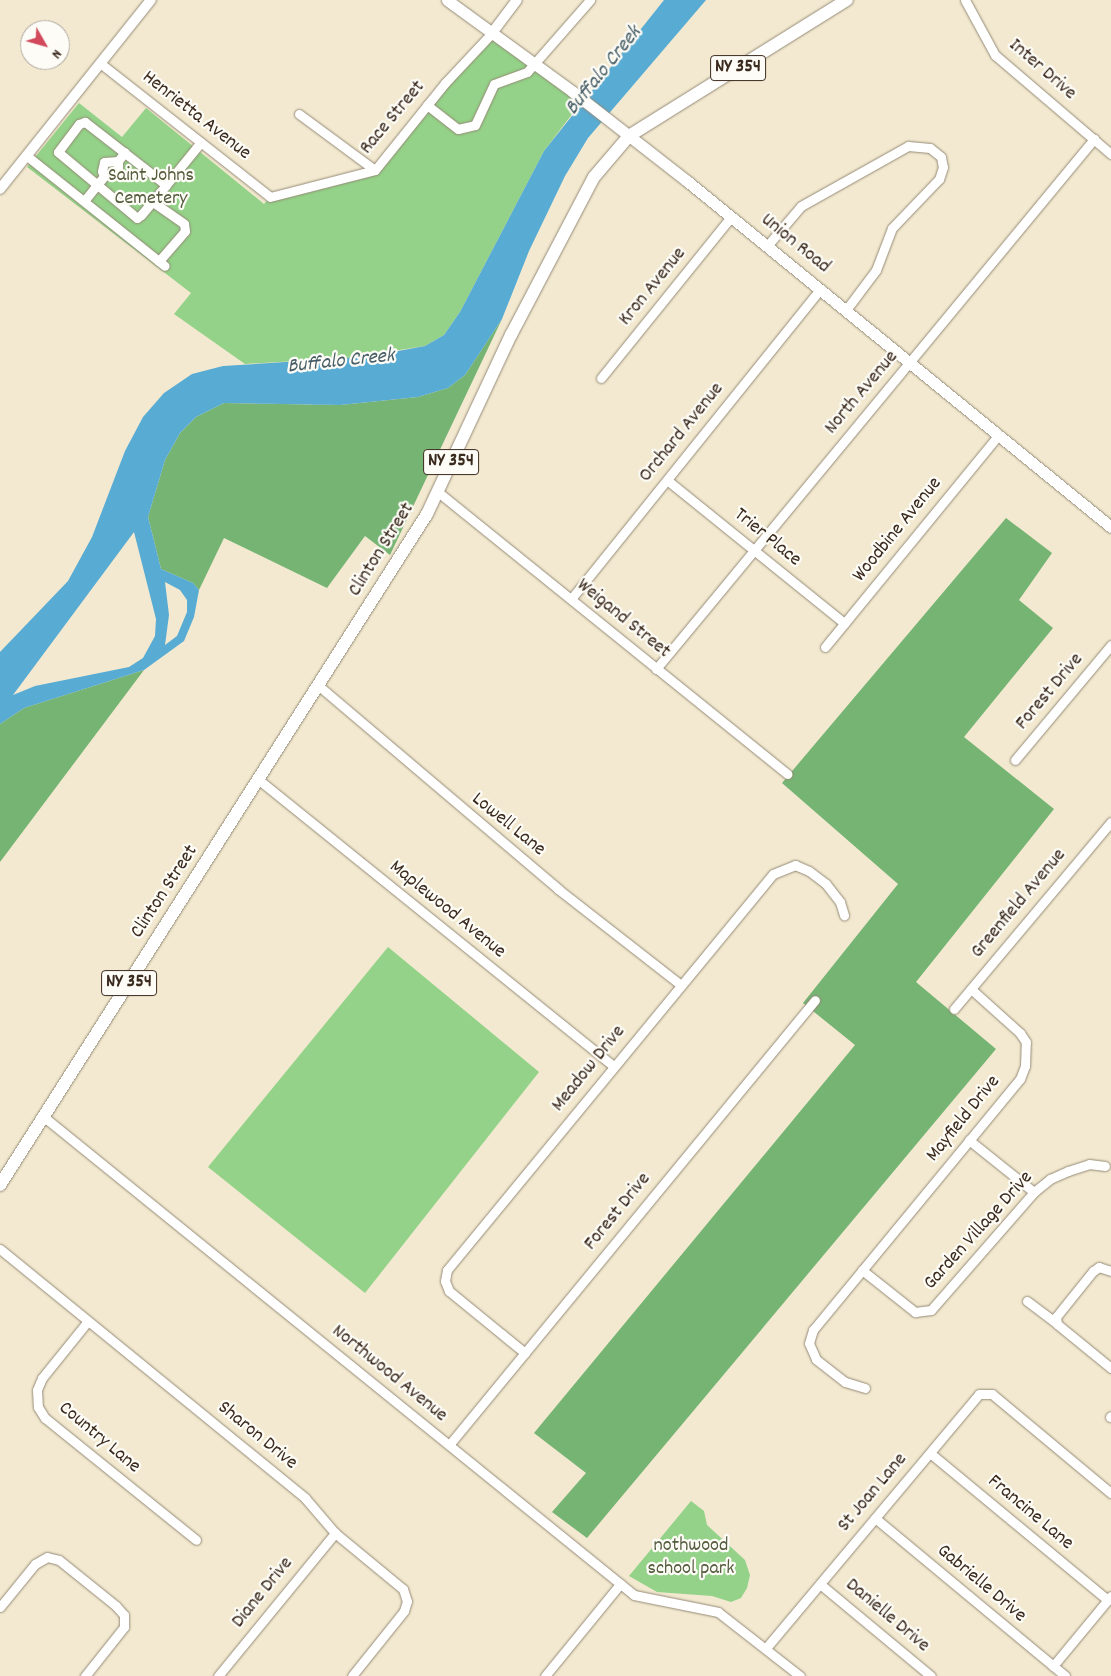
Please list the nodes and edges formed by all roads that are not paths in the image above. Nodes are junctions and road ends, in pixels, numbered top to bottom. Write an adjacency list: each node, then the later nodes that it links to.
1 (151, 0): 8 (street)
2 (447, 0): 7 (main road, Union Road)
3 (516, 0): 7 (street)
4 (590, 0): 9 (street)
5 (847, 0): 12 (main road, Clinton Street / NY 354)
6 (964, 0): 13 (street, Inter Drive)
7 (492, 33): 9 (main road, Union Road); 10 (street, Race Street)
8 (100, 64): 14 (street, Henrietta Avenue); 17 (street)
9 (534, 64): 10 (street); 12 (main road, Union Road)
10 (427, 105): 19 (street, Race Street)
11 (299, 114): 19 (street)
12 (629, 136): 27 (main road, Union Road); 35 (main road, Clinton Street / NY 354)
13 (1094, 139): 16 (street, Inter Drive); 31 (street, North Avenue)
14 (201, 142): 21 (street); 24 (street, Henrietta Avenue)
15 (125, 152): 18 (street); 21 (street); 22 (street)
16 (1111, 154)
17 (26, 156): 23 (street); 25 (street)
18 (118, 161): 20 (street); 20 (street)
19 (376, 170): 24 (street, Race Street)
20 (104, 176): 22 (street)
21 (166, 185): 26 (street)
22 (97, 186): 25 (street); 26 (street)
23 (0, 189)
24 (270, 197)
25 (84, 201): 26 (street)
26 (153, 202)
27 (731, 217): 28 (main road, Union Road); 32 (street, Kron Avenue)
28 (767, 246): 29 (main road, Union Road); 30 (street)
29 (820, 289): 30 (main road, Union Road); 34 (street, Orchard Avenue)
30 (846, 310): 31 (main road, Union Road)
31 (910, 363): 33 (main road, Union Road); 37 (street, North Avenue)
32 (602, 378)
33 (998, 436): 36 (main road, Union Road); 39 (street, Woodbine Avenue)
34 (667, 480): 37 (street, Trier Place); 38 (street, Orchard Avenue)
35 (438, 492): 38 (street, Weigand Street); 43 (main road, Clinton Street / NY 354)
36 (1111, 528)
37 (754, 550): 39 (street, Trier Place); 42 (street, North Avenue)
38 (571, 599): 42 (street, Weigand Street)
39 (844, 623): 41 (street, Woodbine Avenue)
40 (1111, 645): 44 (street, Forest Drive)
41 (825, 647)
42 (656, 669): 45 (street, Weigand Street)
43 (319, 686): 46 (main road, Clinton Street / NY 354); 49 (street, Lowell Lane)
44 (1016, 760)
45 (787, 774)
46 (259, 780): 53 (street, Maplewood Avenue); 54 (main road, Clinton Street / NY 354)
47 (1111, 822): 50 (street, Greenfield Avenue)
48 (844, 915): 49 (street, Meadow Drive)
49 (681, 985): 53 (street, Meadow Drive)
50 (971, 990): 52 (street, Greenfield Avenue); 55 (street, Mayfield Drive)
51 (815, 1000): 65 (street, Forest Drive)
52 (954, 1009)
53 (613, 1066): 65 (street, Meadow Drive)
54 (44, 1117): 57 (main road, Clinton Street / NY 354); 68 (street, Northwood Avenue)
55 (969, 1140): 58 (street); 60 (street, Mayfield Drive)
56 (1105, 1166): 58 (street, Garden Village Drive)
57 (0, 1185)
58 (1034, 1192): 60 (street, Garden Village Drive)
59 (0, 1250): 63 (street, Sharon Drive)
60 (862, 1270): 67 (street, Mayfield Drive)
61 (1111, 1271): 64 (street)
62 (1027, 1301): 64 (street)
63 (88, 1321): 72 (street, Sharon Drive); 73 (street, Country Lane)
64 (1057, 1324): 66 (street)
65 (525, 1353): 68 (street, Forest Drive)
66 (1111, 1368)
67 (865, 1388)
68 (449, 1445): 74 (street, Northwood Avenue)
69 (930, 1453): 70 (street, St Joan Lane); 71 (street, St Joan Lane); 76 (street, Francine Lane)
70 (1111, 1493)
71 (875, 1518): 75 (street, St Joan Lane); 79 (street, Gabrielle Drive)
72 (334, 1533): 81 (street, Diane Drive); 82 (street, Sharon Drive)
73 (196, 1540)
74 (620, 1584): 78 (street, Northwood Avenue); 83 (street)
75 (820, 1584): 78 (street, St Joan Lane); 85 (street, Danielle Drive)
76 (1109, 1598): 79 (street)
77 (0, 1607): 80 (street)
78 (766, 1648): 84 (street, Northwood Avenue)
79 (1053, 1666): 86 (street, Gabrielle Drive)
80 (85, 1676)
81 (218, 1676)
82 (352, 1676)
83 (545, 1676)
84 (800, 1676)
85 (931, 1676)
86 (1065, 1676)

